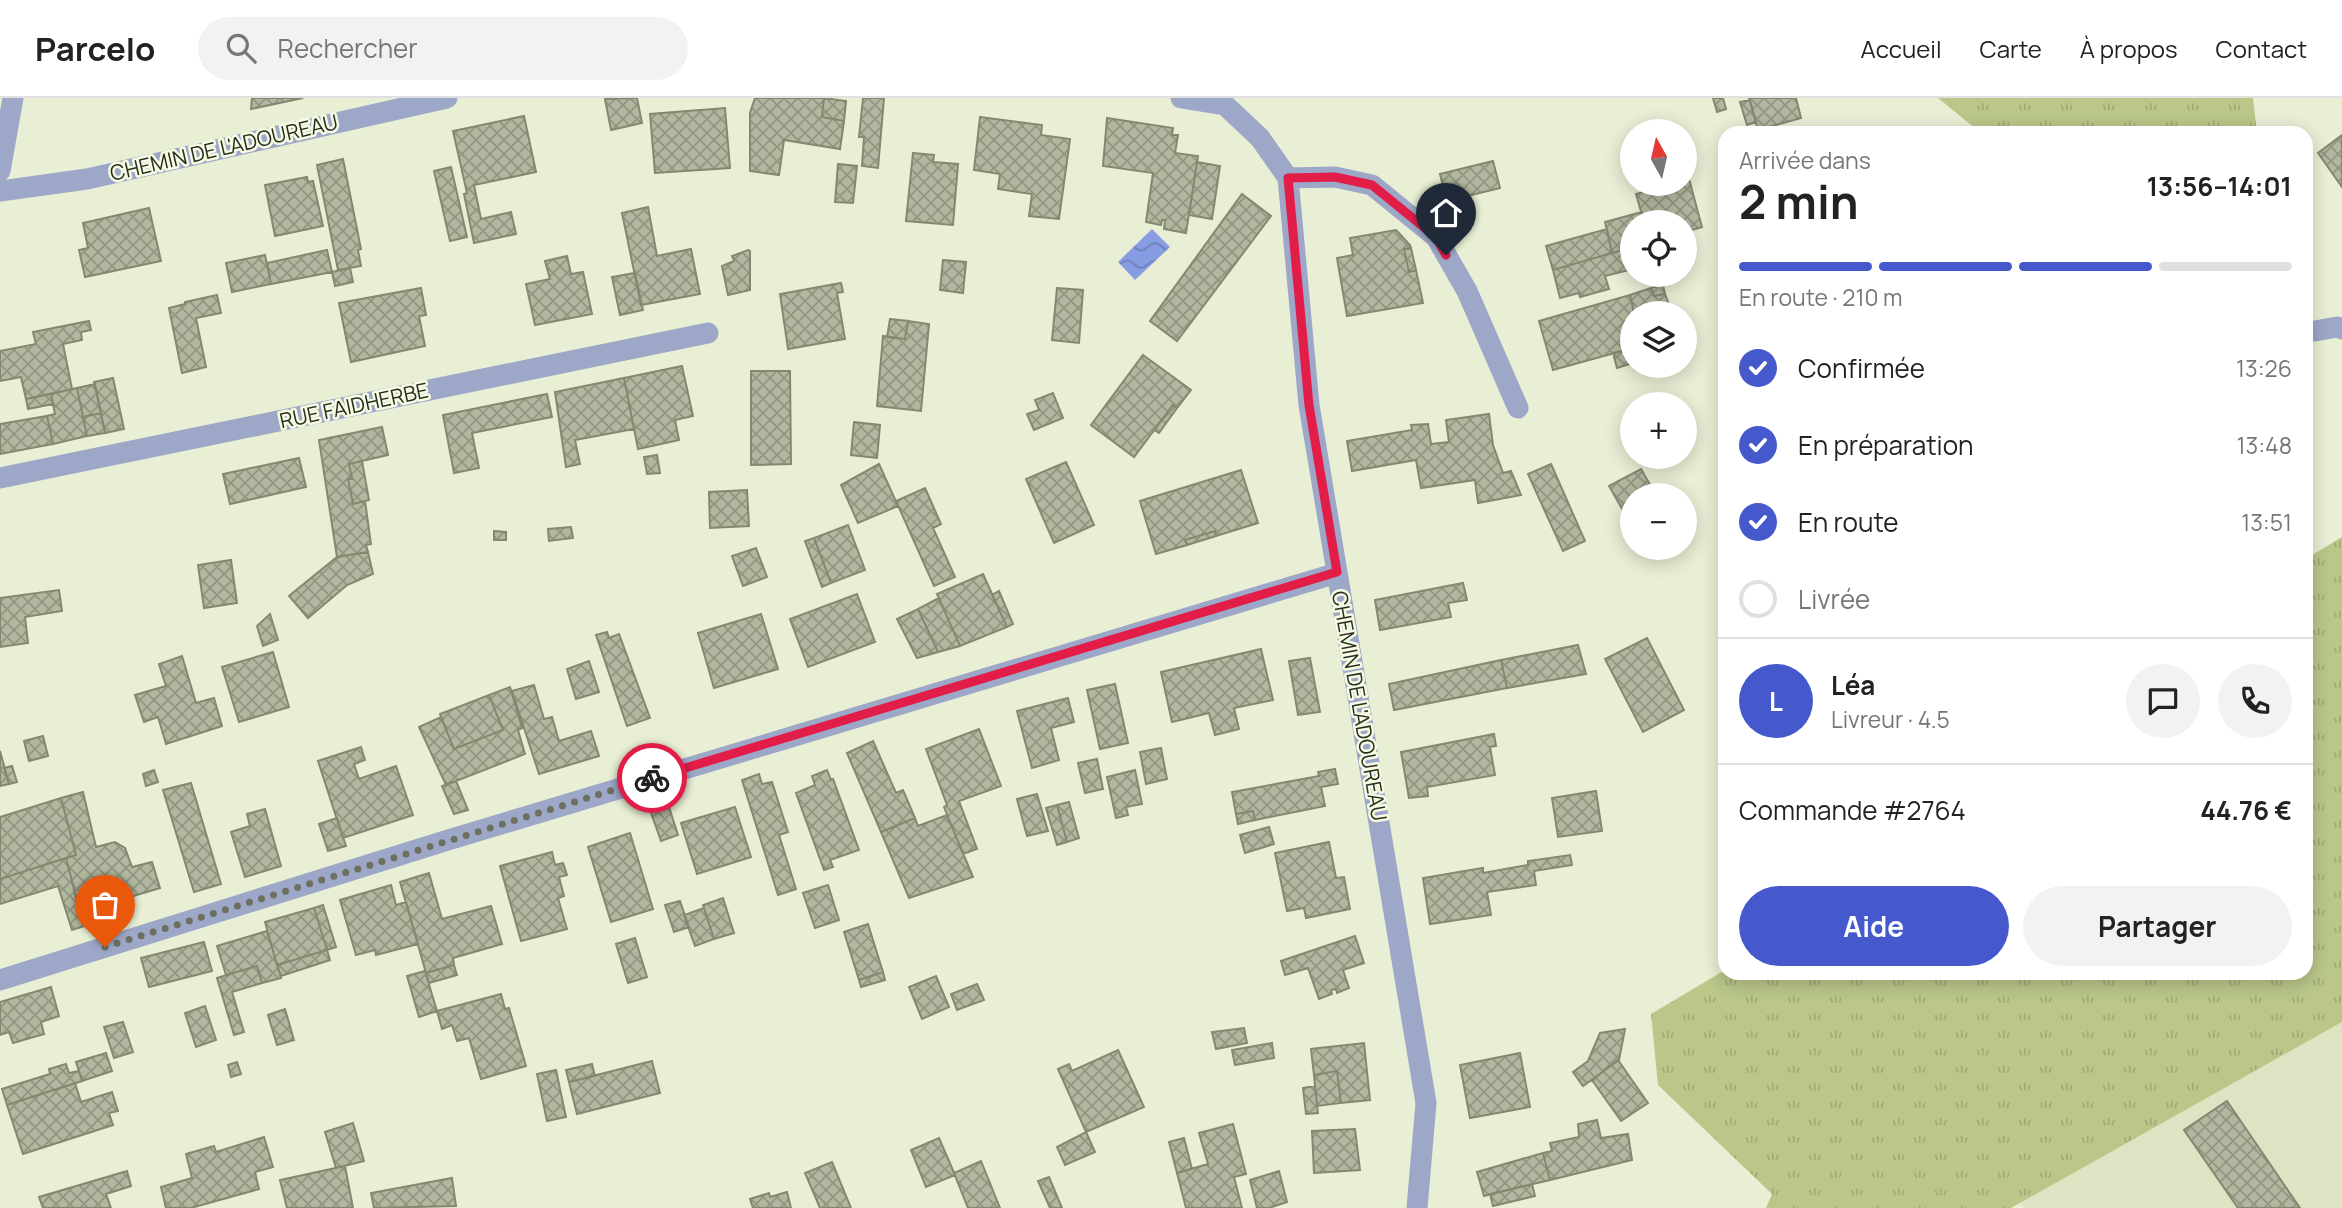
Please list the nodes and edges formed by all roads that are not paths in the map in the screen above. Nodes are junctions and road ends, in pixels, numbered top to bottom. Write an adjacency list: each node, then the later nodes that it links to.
1 (13, 98): 4 (street)
2 (447, 98): 6 (street, CHEMIN DE L'ADOUREAU)
3 (1181, 98): 5 (street, CHEMIN DE L'ADOUREAU)
4 (0, 171)
5 (1288, 178): 10 (street); 12 (street, CHEMIN DE L'ADOUREAU)
6 (0, 191)
7 (2342, 329): 8 (street)
8 (2315, 331)
9 (708, 333): 11 (street, RUE FAIDHERBE)
10 (1518, 408)
11 (0, 478)
12 (1337, 572): 13 (street); 14 (street, CHEMIN DE L'ADOUREAU)
13 (0, 980)
14 (1417, 1208)

